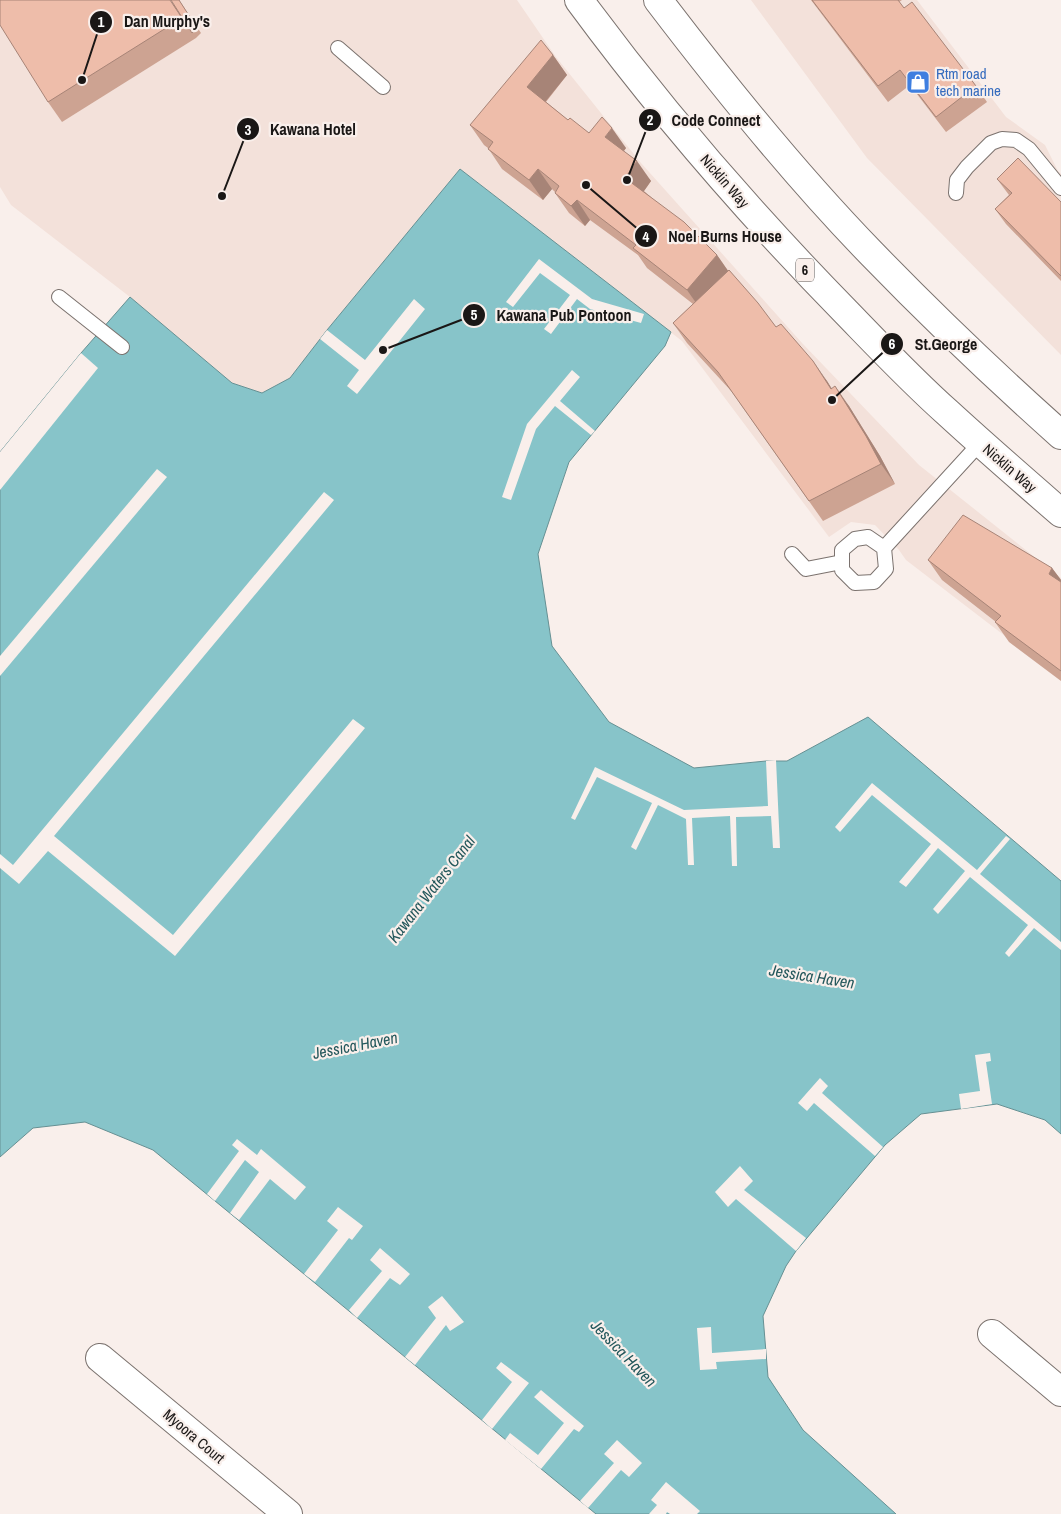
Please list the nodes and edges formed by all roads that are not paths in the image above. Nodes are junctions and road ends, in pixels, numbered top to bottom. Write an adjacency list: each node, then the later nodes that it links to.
1 (579, 0): 10 (main road, Nicklin Way / 6)
2 (658, 0): 9 (main road)
3 (338, 48): 4 (lane)
4 (383, 87)
5 (1061, 188): 6 (lane)
6 (956, 193)
7 (59, 297): 8 (lane)
8 (122, 347)
9 (1061, 435)
10 (981, 442): 11 (main road, Nicklin Way / 6); 12 (lane)
11 (1061, 513)
12 (884, 548): 14 (lane); 14 (lane)
13 (792, 554): 14 (lane)
14 (842, 562)
15 (992, 1334): 17 (main road)
16 (100, 1358): 18 (main road, Myoora Court)
17 (1061, 1392)
18 (288, 1514)

